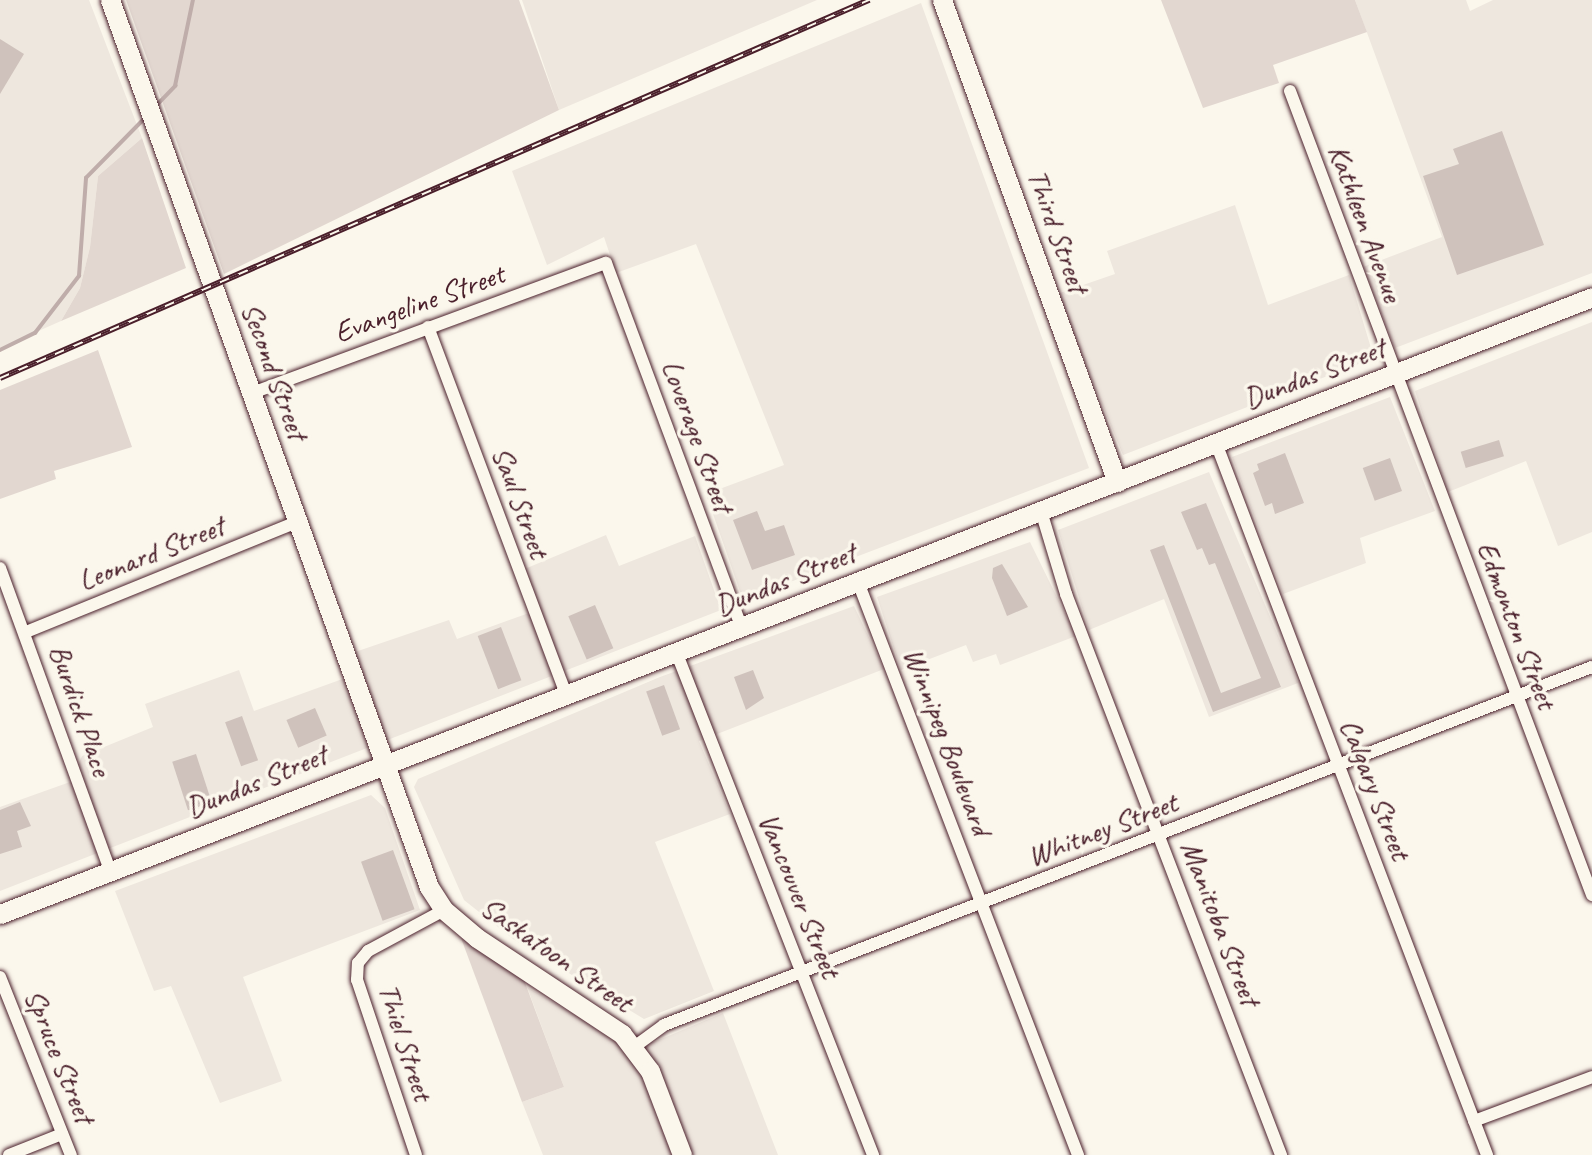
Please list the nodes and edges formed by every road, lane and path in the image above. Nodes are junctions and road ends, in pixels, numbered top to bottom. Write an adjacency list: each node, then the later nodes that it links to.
1 (110, 0): 8 (street, Second Street)
2 (942, 0): 10 (street, Third Street)
3 (1290, 91): 7 (street, Kathleen Avenue)
4 (606, 263): 6 (street, Evangeline Street); 15 (street, Loverage Street)
5 (1592, 297): 7 (street, Dundas Street)
6 (428, 327): 8 (street, Evangeline Street); 19 (street, Saul Street)
7 (1393, 373): 9 (street, Dundas Street); 20 (street, Edmonton Street)
8 (252, 394): 12 (street, Second Street)
9 (1216, 443): 10 (street, Dundas Street); 22 (street, Calgary Street)
10 (1117, 482): 11 (street, Dundas Street)
11 (1041, 511): 14 (street, Dundas Street); 23 (street, Manitoba Street)
12 (297, 522): 16 (street, Leonard Street); 21 (street, Second Street)
13 (0, 568): 16 (street, Burdick Place)
14 (858, 582): 15 (street, Dundas Street); 26 (street, Winnipeg Boulevard)
15 (742, 629): 17 (street, Dundas Street)
16 (26, 632): 24 (street, Burdick Place)
17 (677, 654): 19 (street, Dundas Street); 29 (street, Vancouver Street)
18 (1592, 667): 20 (street, Whitney Street)
19 (566, 695): 21 (street, Dundas Street)
20 (1516, 697): 22 (street, Whitney Street); 25 (street, Edmonton Street)
21 (385, 762): 24 (street, Dundas Street); 27 (street, Saskatoon Street)
22 (1339, 766): 23 (street, Whitney Street); 33 (street, Calgary Street)
23 (1160, 836): 26 (street, Whitney Street); 41 (street, Manitoba Street)
24 (110, 871): 28 (street, Dundas Street)
25 (1592, 895)
26 (982, 902): 29 (street, Whitney Street); 40 (street, Winnipeg Boulevard)
27 (444, 910): 31 (street, Saskatoon Street); 37 (street, Thiel Street)
28 (0, 914)
29 (803, 975): 31 (street, Whitney Street); 39 (street, Vancouver Street)
30 (0, 976): 34 (street, Spruce Street)
31 (634, 1047): 38 (street, Saskatoon Street)
32 (1592, 1077): 33 (street)
33 (1474, 1121): 42 (street, Calgary Street)
34 (62, 1134): 35 (street); 36 (street, Spruce Street)
35 (9, 1155)
36 (71, 1155)
37 (416, 1155)
38 (682, 1155)
39 (873, 1155)
40 (1078, 1155)
41 (1281, 1155)
42 (1487, 1155)

